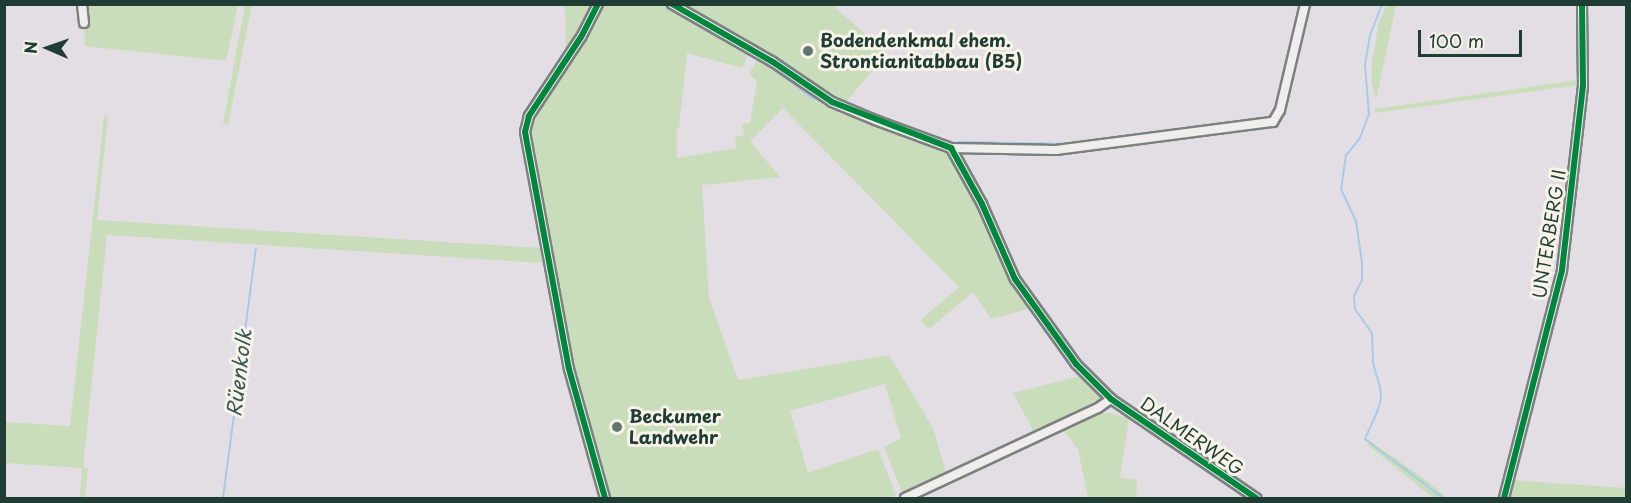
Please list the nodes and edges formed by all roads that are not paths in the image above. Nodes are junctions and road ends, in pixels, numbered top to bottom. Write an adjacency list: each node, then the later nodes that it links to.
1 (82, 4): 6 (street)
2 (598, 4): 9 (street)
3 (672, 4): 7 (street)
4 (1305, 4): 7 (street)
5 (1581, 4): 12 (street, UNTERBERG II)
6 (84, 23)
7 (951, 148): 8 (street, DALMERWEG)
8 (1111, 399): 10 (street); 11 (street, DALMERWEG)
9 (605, 498)
10 (905, 498)
11 (1256, 498)
12 (1504, 498)

